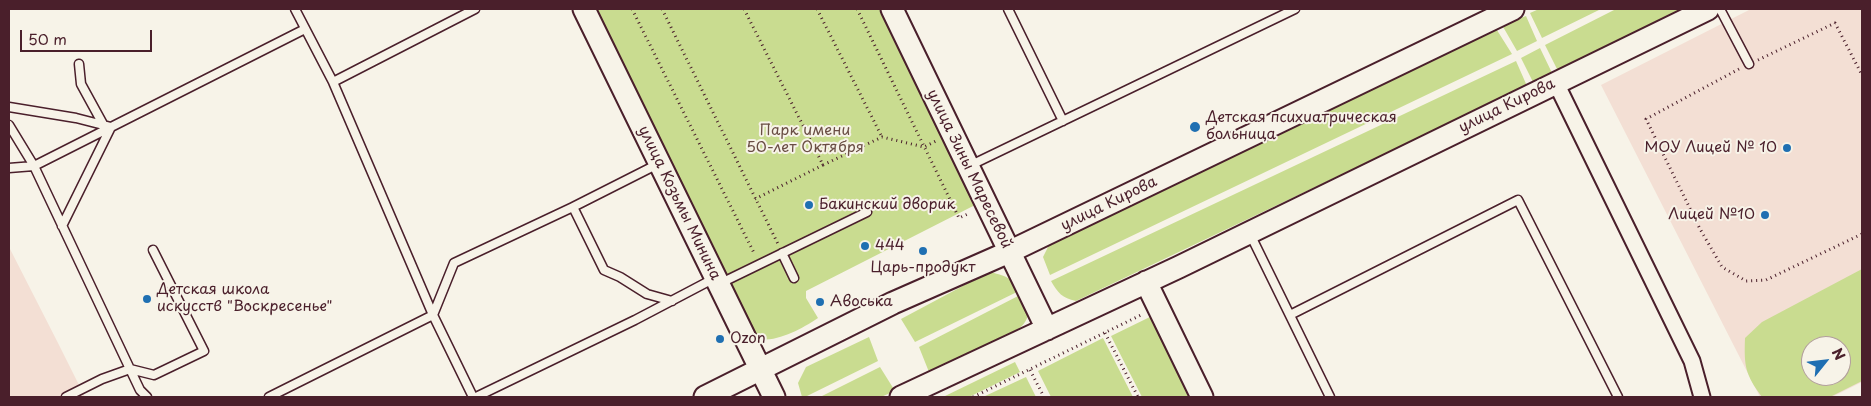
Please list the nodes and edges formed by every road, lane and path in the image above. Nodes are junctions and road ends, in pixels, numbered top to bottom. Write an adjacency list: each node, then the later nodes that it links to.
1 (295, 9): 15 (lane)
2 (475, 9): 19 (lane)
3 (584, 9): 28 (main road, улица Козьмы Минина)
4 (632, 9): 43 (path)
5 (662, 9): 33 (path)
6 (744, 9): 29 (path)
7 (818, 9): 25 (path)
8 (858, 9): 27 (path)
9 (892, 9): 31 (main road, улица Зины Маресевой)
10 (1008, 9): 22 (lane)
11 (1295, 9): 22 (lane)
12 (1708, 9): 20 (main road, улица Кирова)
13 (1720, 9): 17 (lane)
14 (1501, 11): 41 (main road, улица Кирова)
15 (306, 29): 19 (lane); 24 (lane)
16 (80, 64): 24 (lane)
17 (1748, 64): 18 (path); 39 (path)
18 (1862, 76)
19 (334, 82): 49 (lane)
20 (1556, 83): 38 (main road, улица Кирова); 69 (street)
21 (9, 107): 24 (lane)
22 (1063, 121): 31 (lane)
23 (9, 125): 30 (lane)
24 (107, 127): 30 (lane); 37 (lane)
25 (882, 137): 27 (path); 29 (path)
26 (937, 140): 27 (path)
27 (924, 147): 36 (path)
28 (660, 163): 34 (lane); 45 (main road, улица Козьмы Минина)
29 (823, 165): 33 (path)
30 (34, 166): 32 (lane); 37 (lane)
31 (968, 167): 41 (main road, улица Зины Маресевой)
32 (9, 168)
33 (755, 199): 42 (path)
34 (573, 207): 47 (lane); 49 (lane)
35 (867, 212): 42 (lane)
36 (971, 212)
37 (62, 226): 53 (lane)
38 (1249, 232): 46 (main road, улица Кирова); 50 (lane)
39 (1862, 234)
40 (153, 250): 53 (lane)
41 (1009, 252): 51 (main road, улица Зины Маресевой); 54 (main road, улица Кирова)
42 (782, 254): 43 (lane); 44 (lane)
43 (759, 265): 45 (lane)
44 (794, 278)
45 (717, 281): 47 (lane); 54 (main road, улица Козьмы Минина)
46 (1146, 282): 48 (main road); 51 (main road, улица Кирова)
47 (672, 301): 59 (lane)
48 (1159, 306): 52 (path); 66 (main road)
49 (433, 315): 58 (lane); 59 (lane)
50 (1290, 315): 67 (lane); 68 (lane)
51 (1047, 329): 62 (main road, улица Кирова)
52 (1105, 333): 55 (path); 65 (path)
53 (130, 369): 56 (lane); 57 (lane)
54 (762, 369): 60 (main road, улица Кирова); 61 (main road, улица Козьмы Минина)
55 (1030, 370): 63 (path); 64 (path)
56 (66, 397)
57 (147, 397)
58 (269, 397)
59 (474, 397)
60 (705, 397)
61 (774, 397)
62 (901, 397)
63 (973, 397)
64 (1044, 397)
65 (1138, 397)
66 (1202, 397)
67 (1330, 397)
68 (1618, 397)
69 (1702, 397)

